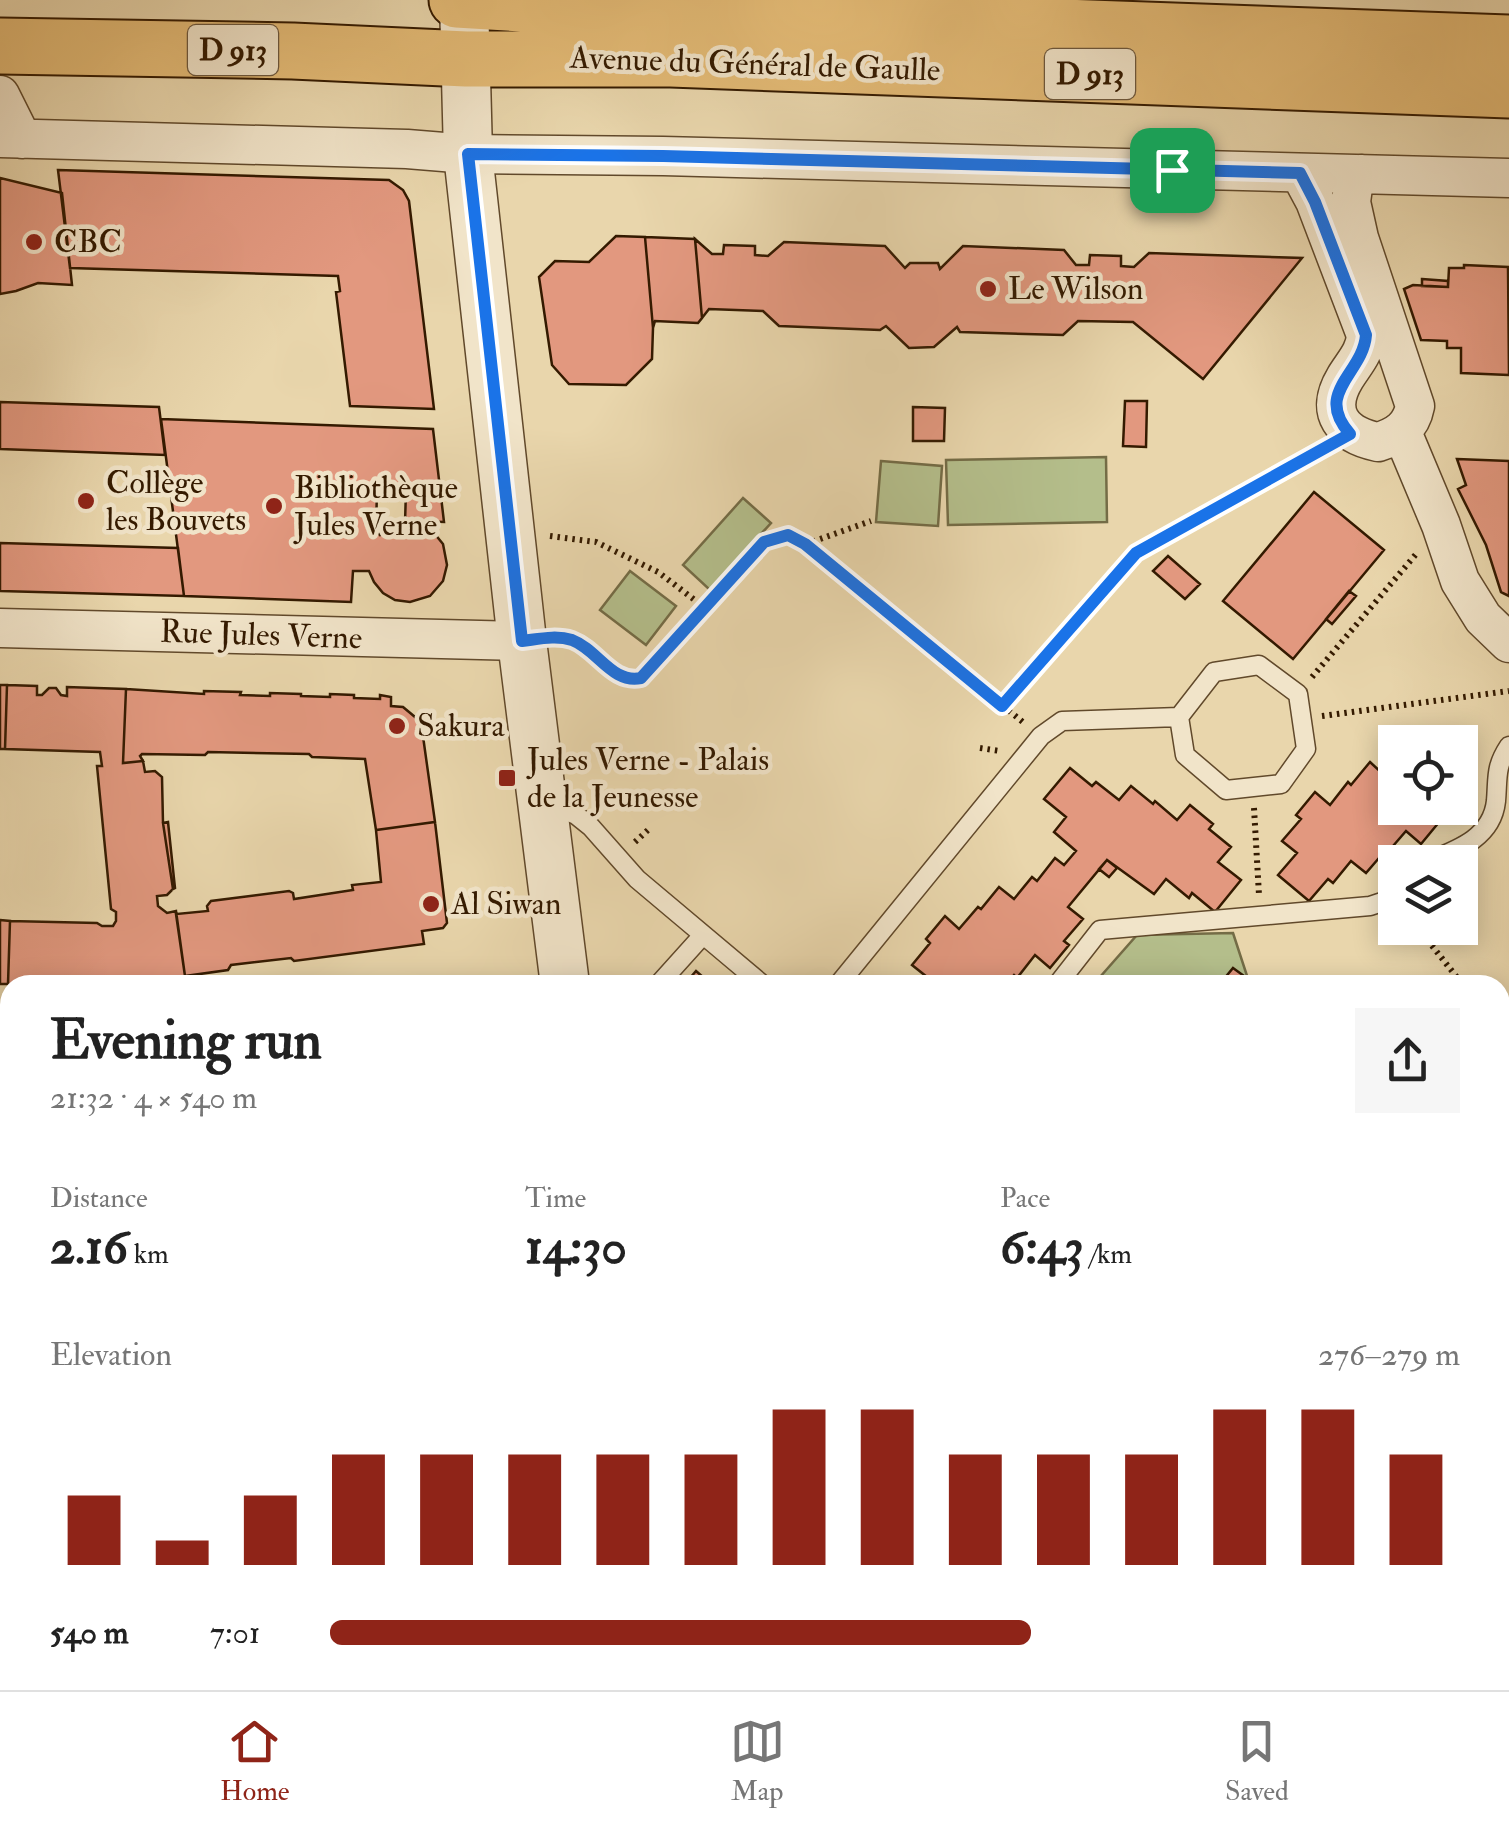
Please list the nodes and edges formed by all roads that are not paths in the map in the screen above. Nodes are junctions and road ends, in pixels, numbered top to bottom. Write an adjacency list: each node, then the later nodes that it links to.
1 (457, 0): 2 (main road, Avenue du Général de Gaulle / D 913)
2 (465, 1): 3 (main road, Avenue du Général de Gaulle / D 913); 5 (street)
3 (1509, 43)
4 (0, 46): 5 (main road, Avenue du Général de Gaulle / D 913)
5 (466, 59): 6 (main road, Avenue du Général de Gaulle / D 913); 9 (street)
6 (1509, 90)
7 (0, 95): 8 (street)
8 (11, 138): 9 (street)
9 (468, 154): 10 (street); 15 (street)
10 (1300, 173): 11 (street); 13 (street)
11 (1362, 174): 12 (street); 13 (street)
12 (1509, 178)
13 (1402, 432): 16 (street)
14 (0, 628): 15 (street, Rue Jules Verne)
15 (522, 641): 19 (street)
16 (1509, 643)
17 (1179, 717): 17 (lane); 26 (lane)
18 (1509, 746): 20 (lane)
19 (542, 812): 22 (lane); 23 (street)
20 (1467, 845)
21 (1378, 903): 27 (lane)
22 (703, 935): 24 (lane); 25 (lane)
23 (564, 975)
24 (667, 975)
25 (751, 975)
26 (846, 975)
27 (1065, 975)

